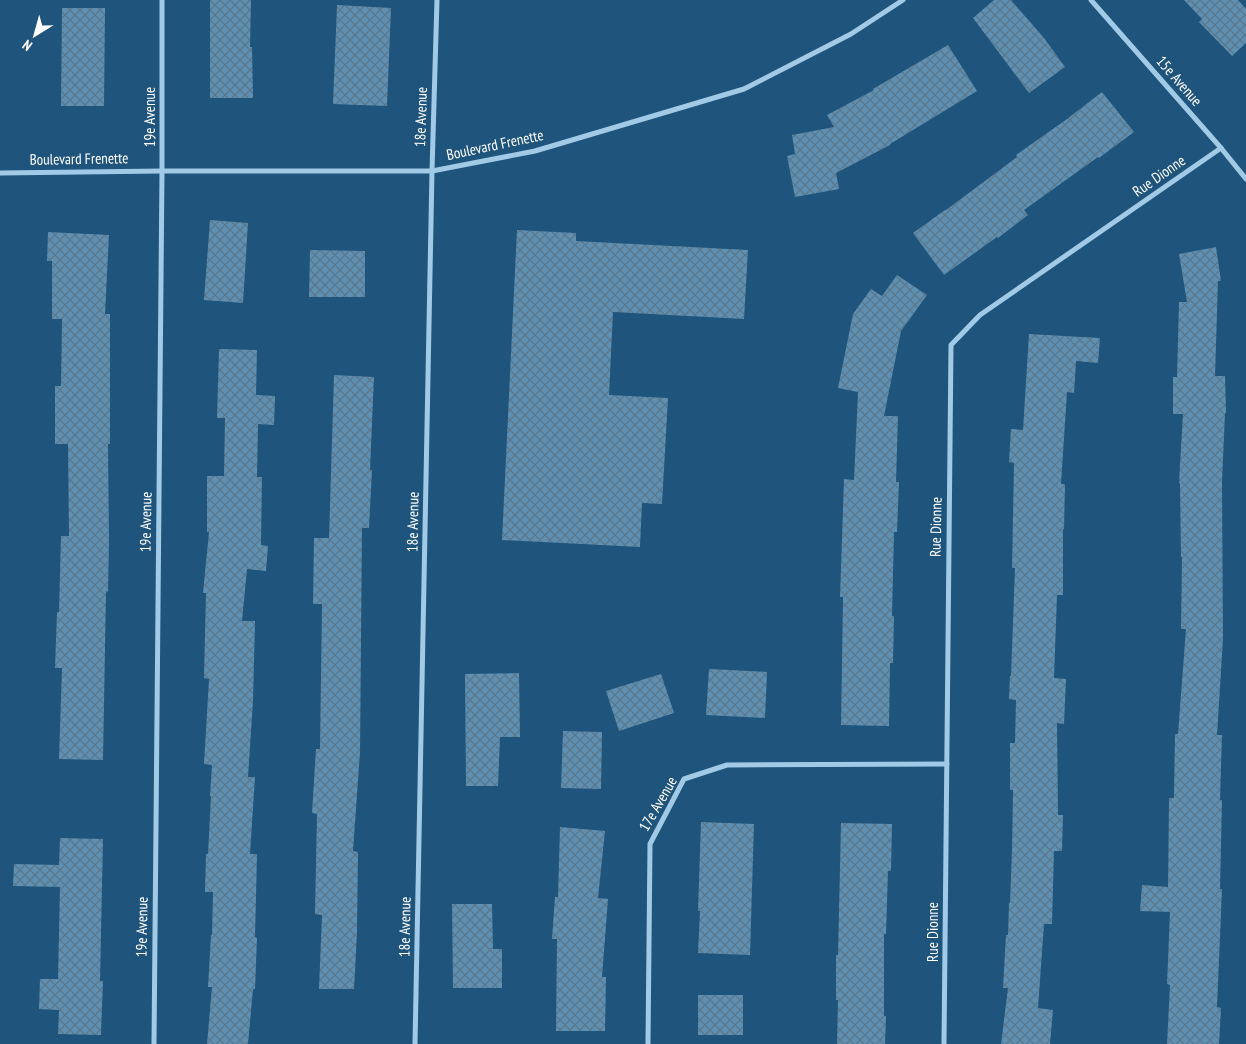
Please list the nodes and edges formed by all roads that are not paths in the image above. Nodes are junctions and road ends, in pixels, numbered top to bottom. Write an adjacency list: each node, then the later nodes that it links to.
1 (162, 0): 6 (street, 19e Avenue)
2 (437, 0): 7 (street, 18e Avenue)
3 (904, 0): 7 (street, Boulevard Frenette)
4 (1091, 0): 5 (street, 15e Avenue)
5 (1221, 148): 9 (street, 15e Avenue); 10 (street, Rue Dionne)
6 (162, 171): 7 (street, Boulevard Frenette); 8 (street, Boulevard Frenette); 11 (street, 19e Avenue)
7 (432, 171): 12 (street, 18e Avenue)
8 (0, 173)
9 (1246, 179)
10 (946, 764): 13 (street, 17e Avenue); 14 (street, Rue Dionne)
11 (154, 1044)
12 (415, 1044)
13 (648, 1044)
14 (944, 1044)

